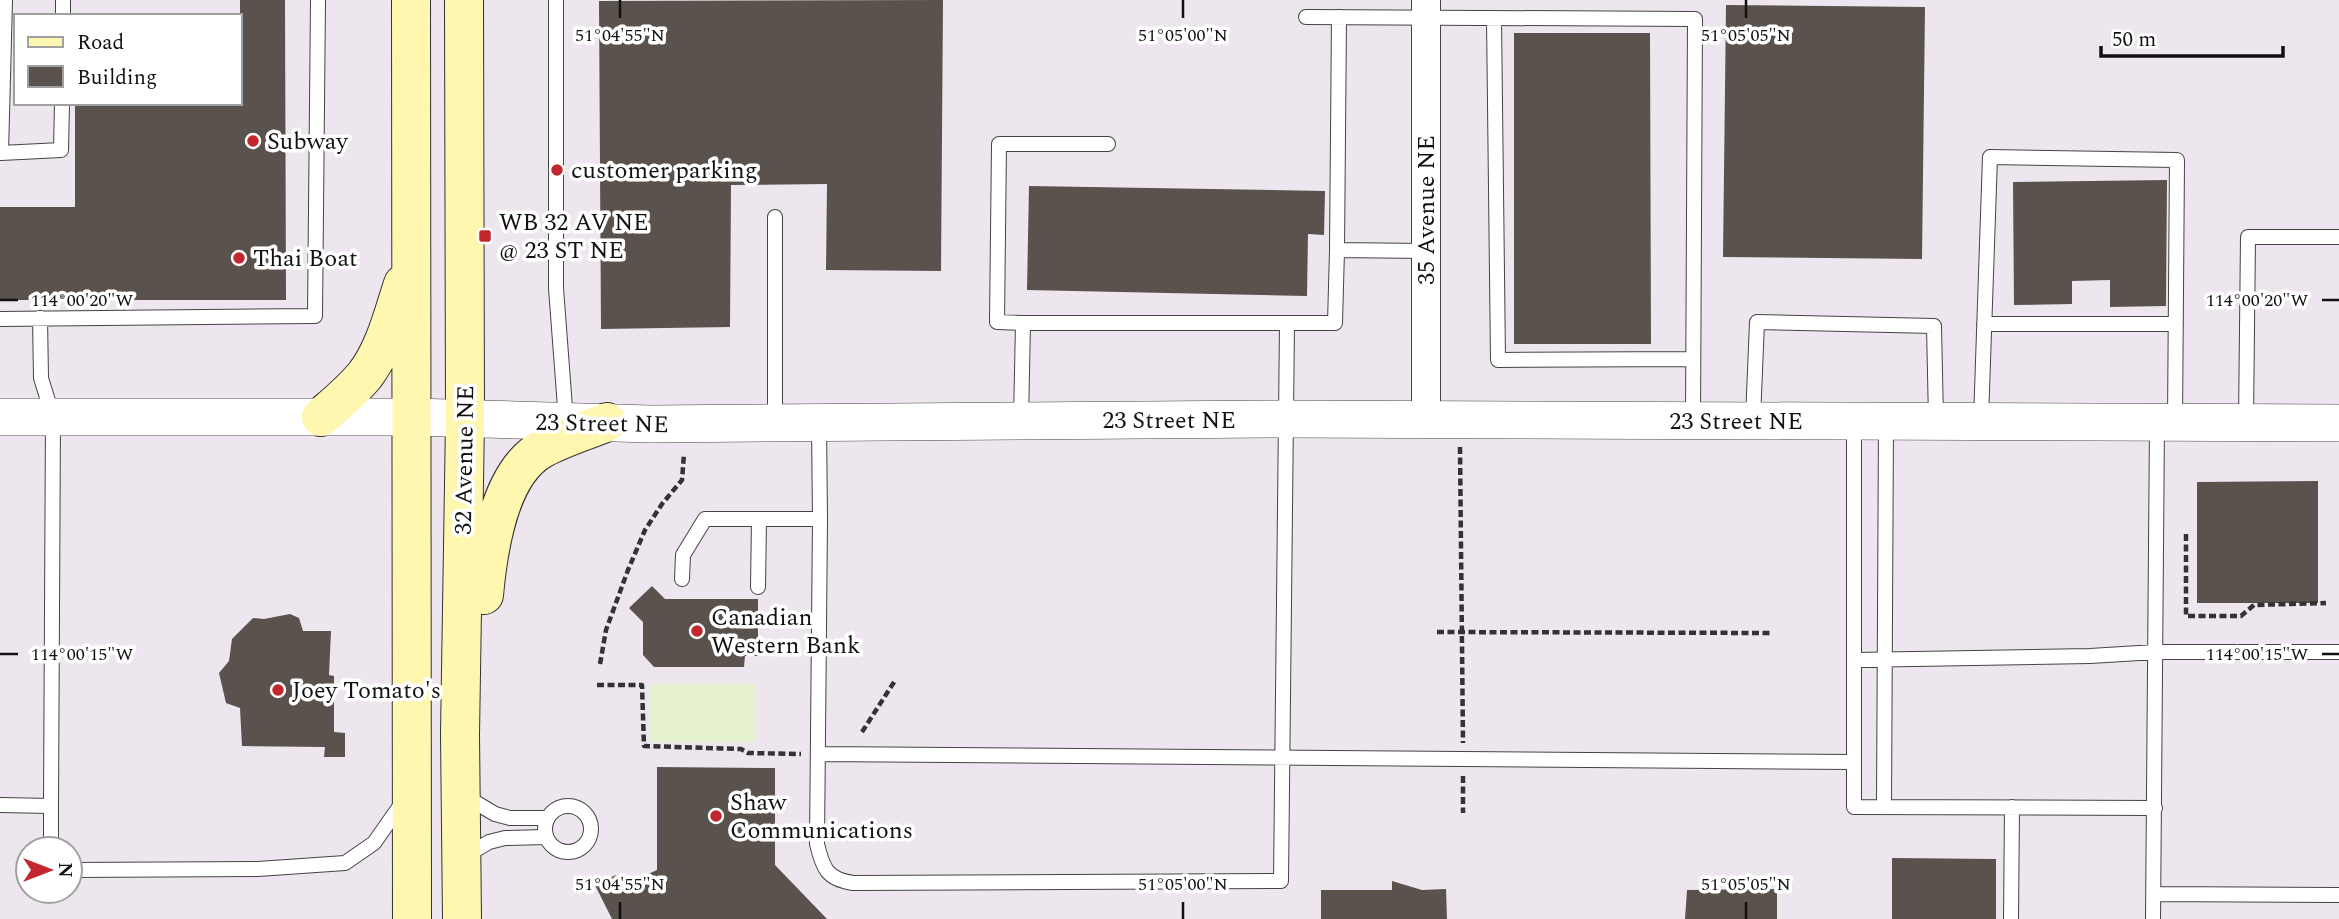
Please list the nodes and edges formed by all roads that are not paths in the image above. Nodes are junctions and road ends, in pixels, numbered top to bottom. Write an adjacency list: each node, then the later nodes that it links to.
1 (5, 0): 10 (lane)
2 (318, 0): 17 (lane)
3 (411, 0): 16 (main road, 32 Avenue NE)
4 (464, 0): 30 (main road, 32 Avenue NE)
5 (556, 0): 37 (lane)
6 (1426, 9): 8 (lane); 9 (lane); 15 (street, 35 Avenue NE)
7 (1306, 17): 8 (lane)
8 (1339, 17): 14 (lane)
9 (1494, 18): 23 (lane); 23 (lane)
10 (62, 105)
11 (1108, 144): 19 (lane)
12 (775, 217): 41 (lane)
13 (2339, 237): 40 (lane)
14 (1336, 250): 15 (lane); 20 (lane)
15 (1426, 251): 29 (street, 35 Avenue NE)
16 (412, 255): 25 (main road); 26 (main road, 32 Avenue NE)
17 (40, 318): 18 (lane); 24 (lane)
18 (0, 319)
19 (1023, 323): 20 (lane); 32 (lane)
20 (1287, 323): 28 (lane)
21 (1984, 324): 22 (lane); 22 (lane); 36 (lane)
22 (2176, 324): 39 (lane)
23 (1693, 359): 31 (lane)
24 (54, 417): 25 (street, 23 Street NE); 27 (street, 23 Street NE); 59 (lane)
25 (321, 417): 26 (street, 23 Street NE)
26 (413, 417): 30 (street, 23 Street NE); 56 (main road, 32 Avenue NE)
27 (0, 418)
28 (1285, 419): 29 (street, 23 Street NE); 32 (street, 23 Street NE); 54 (lane)
29 (1426, 419): 31 (street, 23 Street NE)
30 (466, 420): 37 (street, 23 Street NE); 52 (main road, 32 Avenue NE)
31 (1693, 420): 33 (street, 23 Street NE)
32 (1021, 421): 42 (street, 23 Street NE)
33 (1753, 421): 34 (street, 23 Street NE); 35 (lane)
34 (1870, 421): 35 (street, 23 Street NE); 50 (lane); 51 (lane)
35 (1936, 421): 36 (street, 23 Street NE)
36 (1981, 421): 39 (street, 23 Street NE)
37 (566, 422): 38 (street, 23 Street NE)
38 (607, 422): 41 (street, 23 Street NE); 52 (main road)
39 (2166, 422): 40 (street, 23 Street NE); 48 (lane)
40 (2246, 422): 43 (street, 23 Street NE)
41 (775, 423): 42 (street, 23 Street NE)
42 (819, 423): 45 (lane)
43 (2339, 423)
44 (759, 519): 45 (lane); 46 (lane); 47 (lane)
45 (820, 519): 53 (lane)
46 (682, 579)
47 (758, 587)
48 (2156, 652): 49 (lane); 51 (lane); 62 (lane)
49 (2339, 652)
50 (1854, 660): 51 (lane); 55 (lane)
51 (1886, 660): 60 (lane)
52 (460, 735): 57 (main road, 32 Avenue NE)
53 (818, 754): 54 (lane); 54 (lane)
54 (1282, 756): 55 (lane)
55 (1854, 762): 60 (lane)
56 (411, 791): 67 (lane); 70 (main road, 32 Avenue NE)
57 (460, 793): 63 (lane); 66 (main road, 32 Avenue NE)
58 (0, 805): 59 (lane)
59 (51, 806): 64 (lane)
60 (1884, 807): 61 (lane)
61 (2012, 807): 62 (lane); 72 (lane)
62 (2155, 808): 68 (lane)
63 (547, 818): 65 (lane); 65 (lane)
64 (51, 835)
65 (546, 837): 66 (lane)
66 (460, 860): 71 (main road, 32 Avenue NE)
67 (84, 870)
68 (2154, 894): 69 (lane); 73 (lane)
69 (2339, 895)
70 (412, 919)
71 (461, 919)
72 (2011, 919)
73 (2154, 919)

